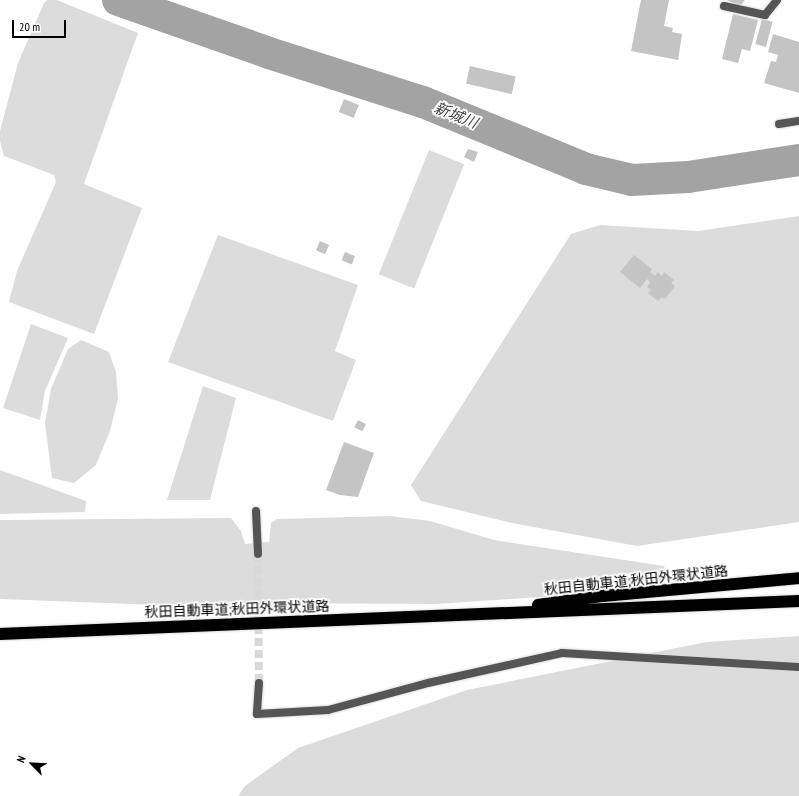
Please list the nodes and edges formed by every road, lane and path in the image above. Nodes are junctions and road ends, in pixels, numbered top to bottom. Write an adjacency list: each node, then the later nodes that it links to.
1 (777, 0): 2 (street)
2 (724, 6)
3 (799, 121): 4 (street)
4 (779, 124)
5 (256, 511): 6 (street)
6 (258, 554)
7 (799, 578): 9 (highway, 秋田自動車道;秋田外環状道路)
8 (799, 601): 9 (highway, 秋田自動車道;秋田外環状道路)
9 (476, 614): 10 (highway, 秋田自動車道;秋田外環状道路)
10 (0, 634)
11 (799, 667): 12 (street)
12 (259, 683)

